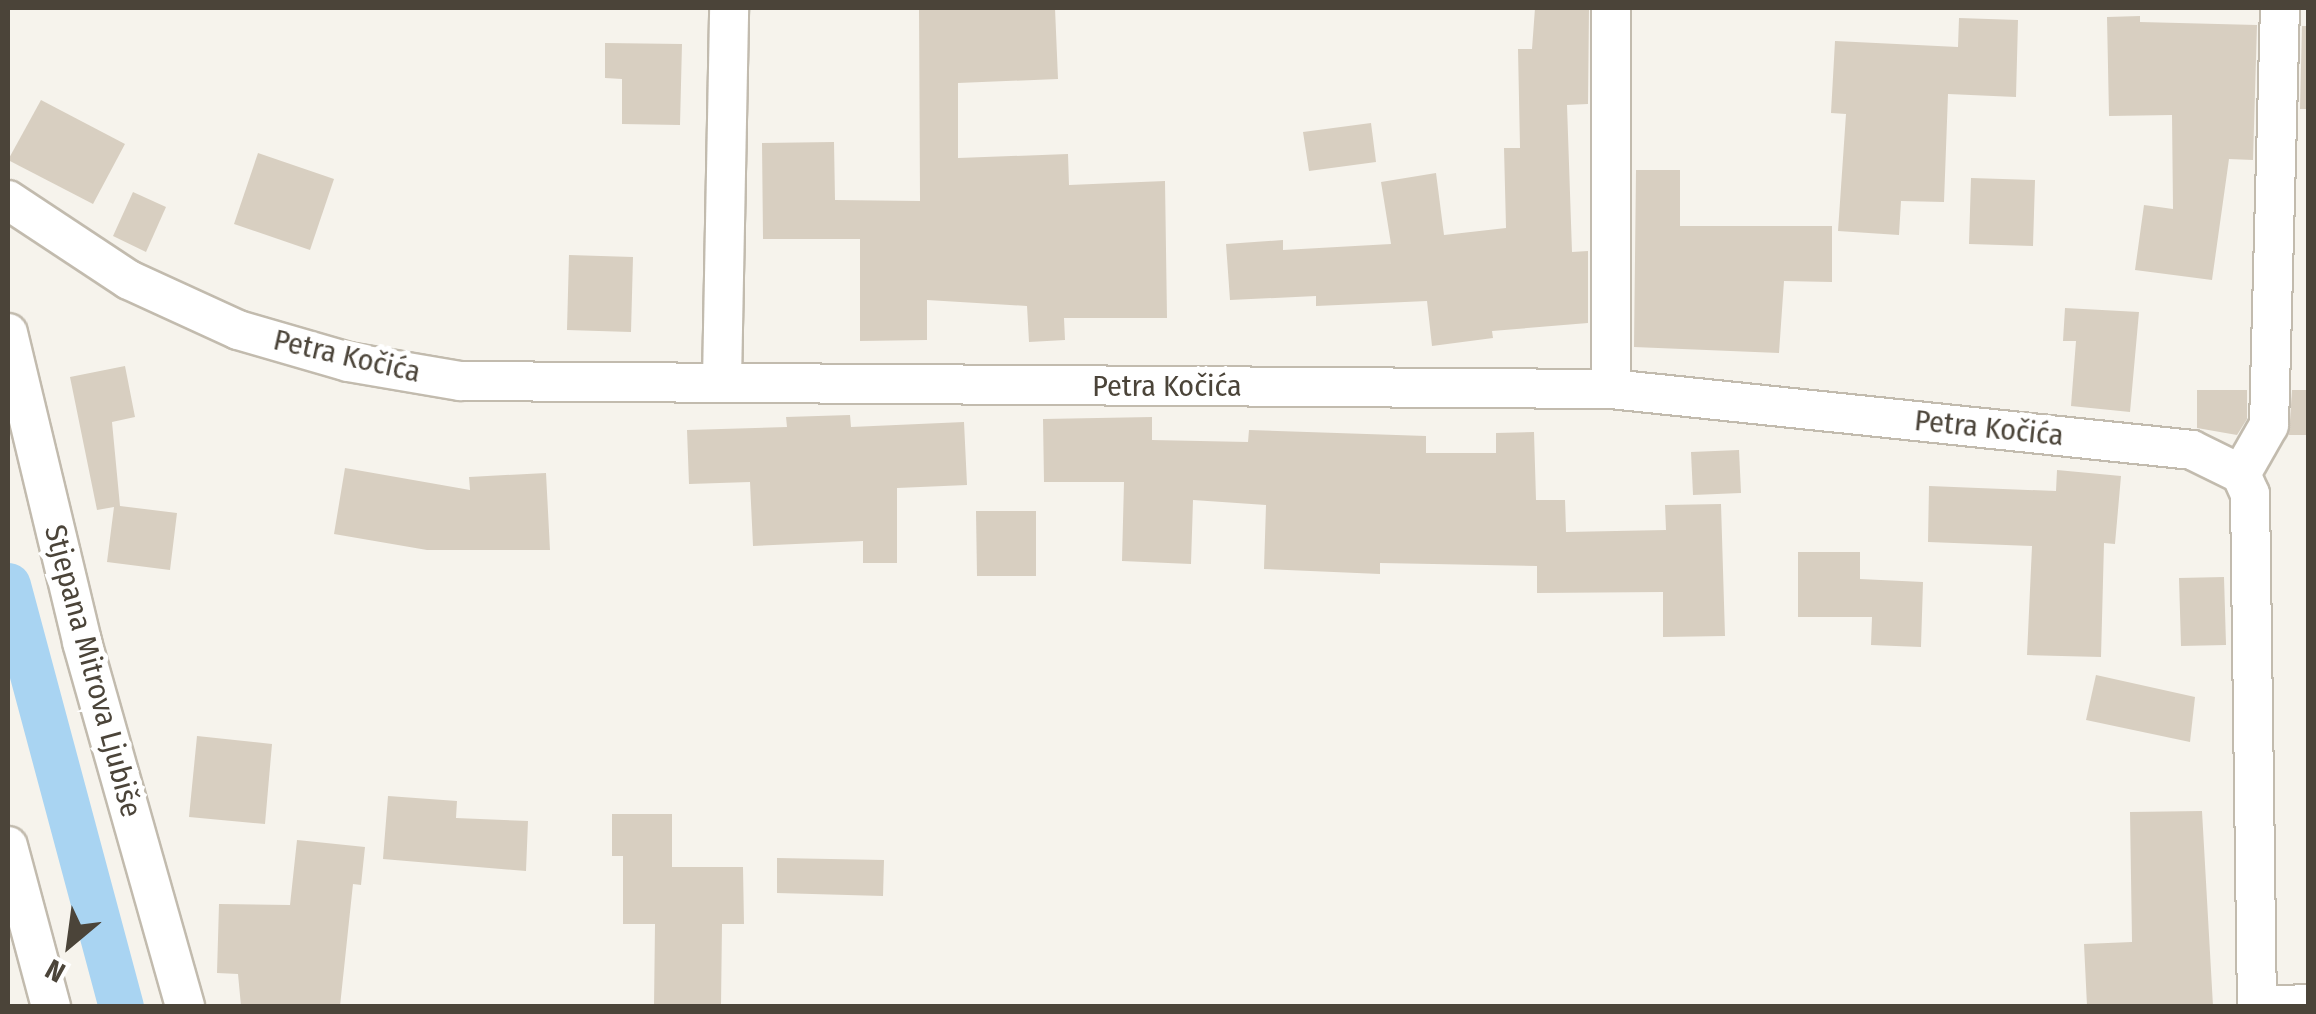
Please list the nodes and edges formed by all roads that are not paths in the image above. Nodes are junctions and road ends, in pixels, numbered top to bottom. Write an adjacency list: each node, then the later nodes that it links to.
1 (729, 8): 6 (street)
2 (1611, 8): 7 (street)
3 (2280, 8): 8 (street)
4 (8, 200): 6 (street, Petra Kočića)
5 (8, 333): 12 (street, Stjepana Mitrova Ljubiše)
6 (722, 381): 7 (street, Petra Kočića)
7 (1612, 389): 8 (street, Petra Kočića)
8 (2242, 474): 13 (street)
9 (8, 846): 11 (street)
10 (2308, 1004): 13 (street)
11 (51, 1006)
12 (185, 1006)
13 (2257, 1006)

